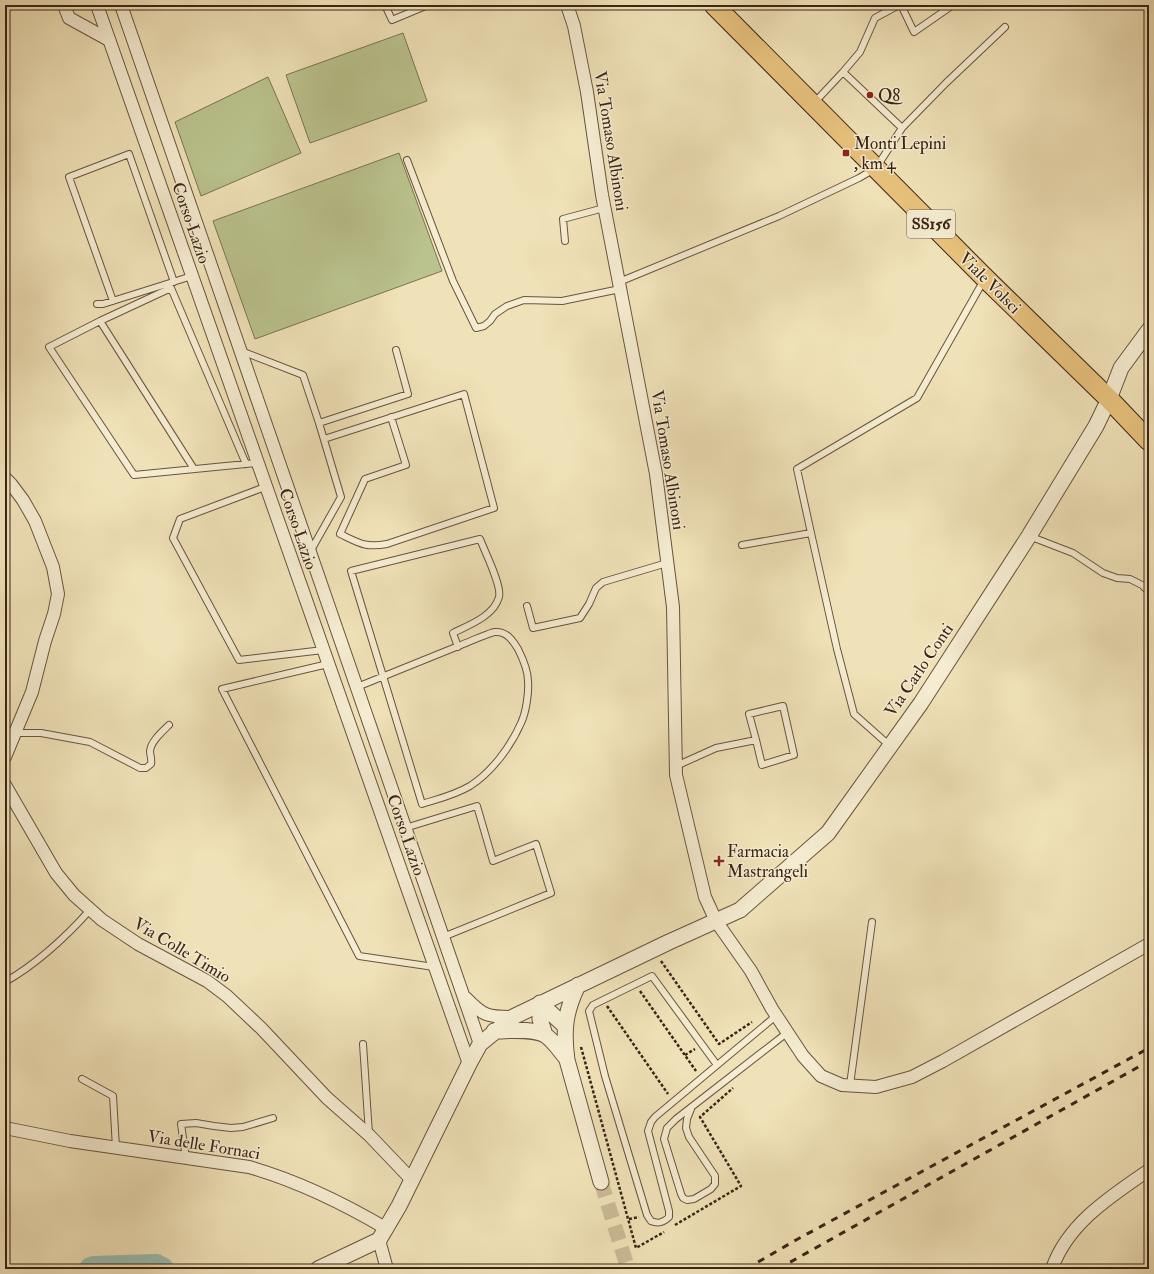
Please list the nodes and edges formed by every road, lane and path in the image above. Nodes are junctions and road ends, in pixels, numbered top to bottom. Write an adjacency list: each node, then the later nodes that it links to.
1 (64, 5): 11 (street)
2 (97, 5): 11 (street, Corso Lazio)
3 (121, 5): 28 (street, Corso Lazio)
4 (385, 5): 5 (lane)
5 (428, 5)
6 (567, 5): 17 (street, Via Tomaso Albinoni)
7 (714, 5): 13 (main road, Viale Volsci / SS156)
8 (900, 5): 9 (lane); 12 (lane)
9 (953, 5)
10 (1005, 27): 14 (lane)
11 (109, 40): 19 (street, Corso Lazio)
12 (843, 72): 13 (lane); 14 (lane)
13 (813, 104): 16 (main road, Viale Volsci / SS156)
14 (902, 128): 16 (lane)
15 (407, 160): 22 (lane)
16 (876, 168): 20 (main road, Viale Volsci / SS156); 22 (lane)
17 (604, 208): 18 (lane); 22 (street, Via Tomaso Albinoni)
18 (565, 241)
19 (192, 276): 21 (lane); 34 (street, Corso Lazio)
20 (985, 278): 29 (main road, Viale Volsci / SS156); 38 (lane)
21 (174, 282): 23 (lane); 23 (lane)
22 (619, 285): 42 (street, Via Tomaso Albinoni)
23 (113, 301): 24 (lane)
24 (97, 304)
25 (100, 321): 34 (lane); 35 (lane); 35 (lane)
26 (1149, 330): 29 (street, Via Carlo Conti)
27 (396, 350): 31 (lane)
28 (241, 351): 31 (lane); 41 (street, Corso Lazio)
29 (1109, 399): 33 (main road, Viale Volsci / SS156); 39 (street, Via Carlo Conti)
30 (391, 417): 30 (lane); 32 (lane)
31 (319, 423): 32 (lane)
32 (324, 439): 41 (lane)
33 (1149, 441)
34 (251, 464): 35 (lane); 37 (street, Corso Lazio)
35 (194, 469)
36 (5, 478): 51 (street)
37 (266, 487): 46 (street, Corso Lazio); 46 (lane)
38 (811, 533): 40 (lane); 53 (lane)
39 (1029, 536): 43 (lane); 53 (street, Via Carlo Conti)
40 (742, 545)
41 (310, 552): 49 (street, Corso Lazio)
42 (667, 563): 44 (lane); 55 (street, Via Tomaso Albinoni)
43 (1149, 592)
44 (527, 606)
45 (458, 647): 48 (lane); 48 (lane); 48 (lane)
46 (323, 650): 47 (street, Corso Lazio)
47 (328, 664): 64 (street, Corso Lazio); 64 (lane)
48 (384, 677): 49 (lane)
49 (357, 687): 57 (street, Corso Lazio)
50 (169, 725): 51 (lane)
51 (15, 733): 54 (street)
52 (756, 740): 52 (lane); 55 (lane)
53 (890, 747): 59 (street, Via Carlo Conti)
54 (5, 757)
55 (676, 766): 59 (street, Via Tomaso Albinoni)
56 (5, 785): 58 (street, Via Colle Timio)
57 (406, 828): 61 (street, Corso Lazio); 61 (lane)
58 (90, 910): 65 (lane); 88 (street, Via Colle Timio)
59 (716, 921): 66 (street, Via Carlo Conti); 70 (street, Via Tomaso Albinoni)
60 (872, 922): 82 (lane)
61 (443, 936): 67 (street, Corso Lazio)
62 (1149, 944): 82 (street, Via Tomaso Albinoni)
63 (661, 960): 70 (path)
64 (434, 967): 79 (street, Corso Lazio)
65 (5, 982)
66 (578, 985): 69 (street, Via Carlo Conti); 72 (street)
67 (463, 996): 71 (street, Corso Lazio); 77 (street, Corso Lazio)
68 (602, 1000): 80 (lane); 80 (lane); 84 (path)
69 (540, 1003): 71 (street, Via Carlo Conti); 72 (street); 75 (street)
70 (775, 1012): 74 (street, Via Tomaso Albinoni); 80 (lane)
71 (513, 1017): 73 (street, Via Carlo Conti)
72 (565, 1026): 78 (street)
73 (494, 1032): 75 (street); 77 (street, Via Carlo Conti)
74 (788, 1032): 82 (street, Via Tomaso Albinoni); 85 (lane)
75 (544, 1035): 78 (street)
76 (363, 1044): 88 (lane)
77 (480, 1044): 79 (street)
78 (567, 1060): 93 (street)
79 (469, 1064): 92 (street)
80 (717, 1065)
81 (82, 1079): 89 (lane)
82 (850, 1085)
83 (734, 1087): 95 (path)
84 (670, 1097)
85 (691, 1109): 85 (lane)
86 (273, 1118): 90 (lane)
87 (5, 1128): 89 (street, Via delle Fornaci)
88 (369, 1135): 92 (street, Via Colle Timio)
89 (116, 1148): 90 (street, Via delle Fornaci)
90 (186, 1158): 94 (street, Via delle Fornaci)
91 (1149, 1170): 98 (street)
92 (412, 1180): 94 (street)
93 (601, 1182)
94 (383, 1235): 96 (street); 97 (street)
95 (636, 1248)
96 (318, 1269)
97 (387, 1269)
98 (1052, 1269)

